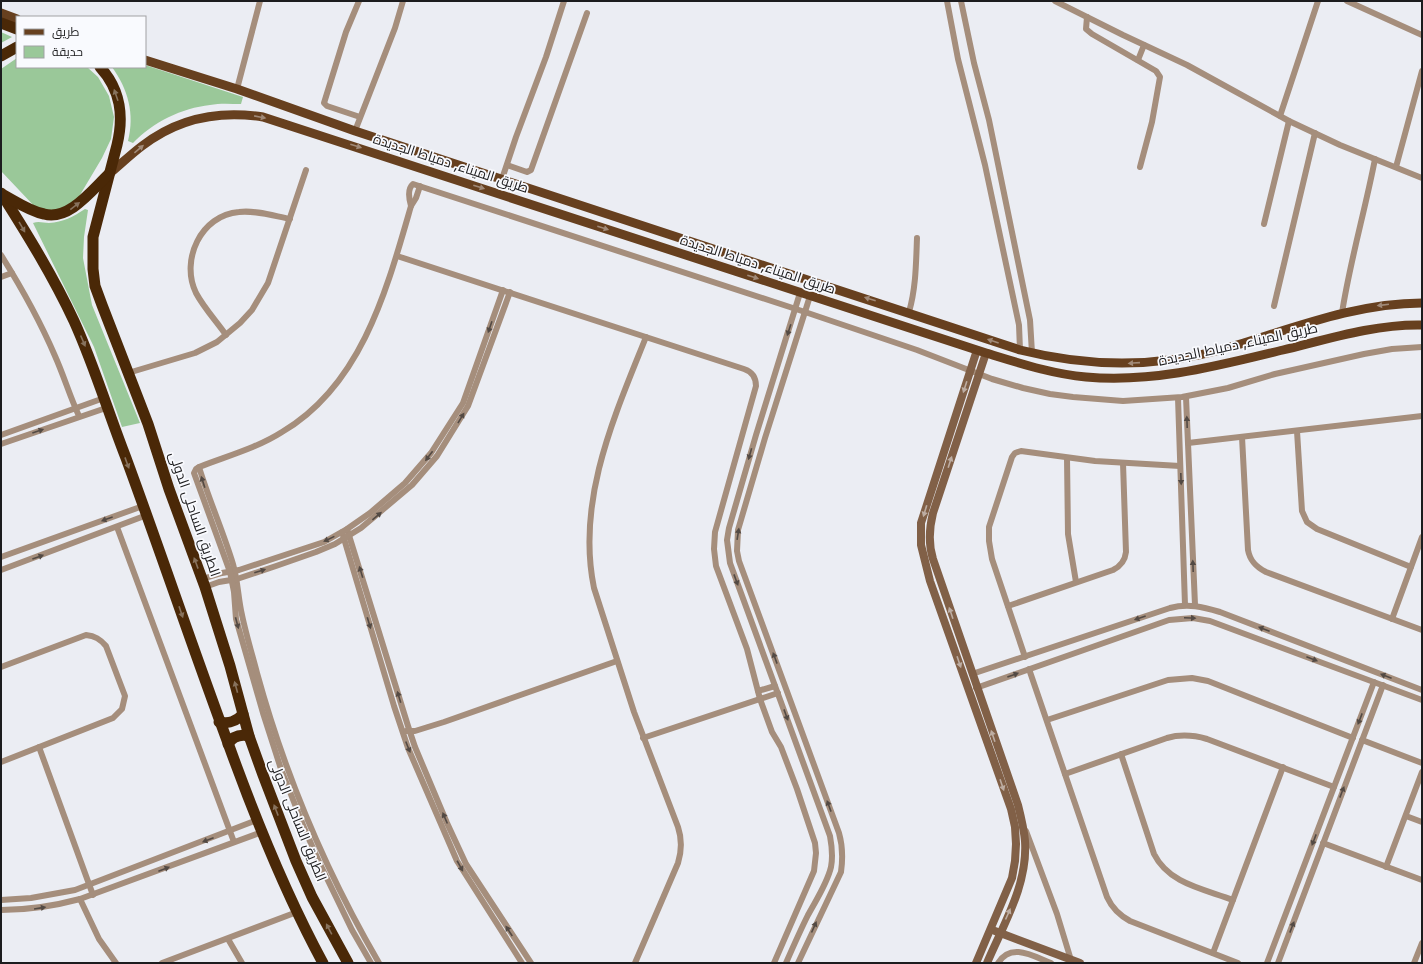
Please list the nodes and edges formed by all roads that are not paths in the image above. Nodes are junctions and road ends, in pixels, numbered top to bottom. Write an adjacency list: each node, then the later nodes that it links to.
1 (260, 1): 24 (street)
2 (359, 1): 25 (street)
3 (403, 1): 25 (street)
4 (564, 1): 31 (street)
5 (946, 1): 64 (street)
6 (961, 1): 65 (street)
7 (1054, 1): 12 (street)
8 (1318, 1): 26 (street)
9 (1347, 1): 16 (street)
10 (587, 13): 31 (street)
11 (1, 14): 13 (main road)
12 (1087, 17): 17 (street); 21 (street)
13 (16, 19)
14 (1, 23): 15 (highway)
15 (16, 29)
16 (1422, 36)
17 (1144, 45): 21 (street); 26 (street)
18 (16, 48): 19 (highway)
19 (1, 56)
20 (146, 60): 24 (main road, طريق الميناء, دمياط الجديدة)
21 (1138, 60): 32 (street)
22 (101, 68): 35 (highway, الطريق الساحلى الدولى, one-way to 22)
23 (1422, 71): 33 (street)
24 (237, 89): 28 (main road, طريق الميناء, دمياط الجديدة)
25 (360, 116): 28 (street)
26 (1280, 116): 27 (street)
27 (1289, 121): 29 (street); 40 (street)
28 (355, 131): 37 (main road, طريق الميناء, دمياط الجديدة)
29 (1315, 133): 30 (street); 54 (street)
30 (1375, 159): 33 (street); 58 (street)
31 (507, 165): 37 (street)
32 (1140, 167)
33 (1396, 167): 36 (street)
34 (306, 170): 39 (street)
35 (109, 174): 38 (highway, one-way to 35); 46 (main road, طريق الميناء, دمياط الجديدة, one-way to 46); 68 (highway, الطريق الساحلى الدولى)
36 (1422, 178)
37 (502, 179): 42 (main road, طريق الميناء, دمياط الجديدة)
38 (1, 193): 72 (highway, one-way to 72)
39 (290, 219): 60 (street); 60 (street)
40 (1264, 224)
41 (917, 238): 57 (street)
42 (725, 252): 45 (main road, طريق الميناء, دمياط الجديدة); 46 (main road)
43 (1, 255): 48 (street)
44 (397, 256): 50 (street); 55 (street); 92 (street)
45 (738, 256): 47 (main road); 57 (main road, طريق الميناء, دمياط الجديدة, one-way to 45)
46 (720, 266): 47 (main road, طريق الميناء, دمياط الجديدة)
47 (734, 271): 51 (main road, طريق الميناء, دمياط الجديدة, one-way to 51)
48 (12, 273): 49 (street); 73 (street)
49 (1, 277)
50 (506, 291): 61 (street); 86 (street, one-way to 86); 88 (street, one-way to 50)
51 (800, 293): 52 (main road, طريق الميناء, دمياط الجديدة); 55 (street)
52 (810, 296): 56 (street); 63 (main road, طريق الميناء, دمياط الجديدة)
53 (1422, 303): 58 (main road, طريق الميناء, دمياط الجديدة, one-way to 58)
54 (1274, 306)
55 (796, 309): 56 (street); 109 (street, one-way to 109)
56 (805, 312): 67 (street); 169 (street, one-way to 56)
57 (909, 312): 64 (main road, طريق الميناء, دمياط الجديدة, one-way to 57)
58 (1342, 313): 65 (main road, طريق الميناء, دمياط الجديدة, one-way to 65)
59 (1422, 325): 66 (main road, طريق الميناء, دمياط الجديدة)
60 (226, 335): 68 (street)
61 (646, 337): 103 (street); 112 (street)
62 (1422, 347): 70 (street)
63 (977, 350): 66 (main road, طريق الميناء, دمياط الجديدة); 67 (street)
64 (1020, 350): 65 (main road, طريق الميناء, دمياط الجديدة)
65 (1032, 352)
66 (986, 353): 69 (street)
67 (970, 371): 69 (street); 101 (street, one-way to 101)
68 (128, 373): 95 (highway, الطريق الساحلى الدولى, one-way to 68)
69 (979, 375): 71 (street); 101 (street, one-way to 69)
70 (1186, 397): 71 (street); 79 (street, one-way to 70)
71 (1178, 398): 83 (street)
72 (105, 403): 73 (street); 74 (street); 84 (highway, one-way to 84)
73 (75, 408): 74 (street); 77 (street)
74 (79, 416): 80 (street, one-way to 74)
75 (1422, 416): 76 (street)
76 (1297, 431): 78 (street); 90 (street)
77 (1, 435)
78 (1242, 437): 79 (street); 99 (street)
79 (1188, 443): 97 (street, one-way to 79)
80 (1, 444)
81 (1067, 458): 82 (street); 94 (street); 98 (street)
82 (1123, 463): 83 (street); 94 (street)
83 (1180, 466): 96 (street, one-way to 96)
84 (145, 511): 85 (street); 89 (street, one-way to 89); 118 (highway, one-way to 118)
85 (117, 527): 91 (street, one-way to 85); 138 (street)
86 (345, 530): 88 (street); 92 (street, one-way to 92)
87 (1422, 537): 90 (street)
88 (347, 538): 93 (street, one-way to 88); 119 (street, one-way to 119); 120 (street, one-way to 88)
89 (1, 557)
90 (1411, 567): 99 (street)
91 (1, 570)
92 (232, 572): 93 (street); 95 (street)
93 (234, 579): 95 (street); 162 (street, one-way to 162); 163 (street)
94 (1076, 582): 98 (street)
95 (203, 583): 116 (highway, الطريق الساحلى الدولى, one-way to 95)
96 (1184, 605): 97 (street); 102 (street, one-way to 102)
97 (1195, 605): 111 (street, one-way to 97)
98 (1008, 606): 102 (street)
99 (1392, 619): 100 (street)
100 (1422, 630)
101 (954, 636): 106 (street); 151 (street, one-way to 151)
102 (1025, 657): 106 (street)
103 (617, 661): 120 (street); 122 (street)
104 (1, 667): 126 (street)
105 (1029, 669): 107 (street, one-way to 107); 110 (street, one-way to 105); 117 (street)
106 (972, 674): 110 (street)
107 (1374, 682): 108 (street); 123 (street, one-way to 123)
108 (1383, 685): 115 (street); 124 (street)
109 (775, 686): 112 (street); 113 (street)
110 (976, 688): 137 (street, one-way to 110)
111 (1422, 690)
112 (758, 691): 114 (street)
113 (778, 693): 114 (street); 168 (street, one-way to 168)
114 (760, 699): 122 (street); 167 (street)
115 (1422, 700)
116 (243, 714): 118 (highway); 121 (highway, الطريق الساحلى الدولى)
117 (1047, 720): 123 (street); 132 (street)
118 (219, 722): 125 (highway)
119 (401, 729): 120 (street); 164 (street, one-way to 164)
120 (410, 732): 165 (street, one-way to 120)
121 (250, 736): 125 (highway); 161 (highway, الطريق الساحلى الدولى, one-way to 121)
122 (644, 738): 166 (street)
123 (1353, 738): 133 (street)
124 (1362, 740): 129 (street); 141 (street, one-way to 124)
125 (228, 744): 135 (highway)
126 (39, 747): 128 (street); 144 (street)
127 (1121, 754): 130 (street); 132 (street); 148 (street)
128 (1, 762)
129 (1422, 763)
130 (1283, 767): 133 (street); 148 (street)
131 (1422, 772): 134 (street)
132 (1065, 774): 155 (street)
133 (1334, 786): 175 (street, one-way to 175)
134 (1406, 816): 136 (street); 142 (street)
135 (257, 820): 138 (street); 139 (highway)
136 (1422, 822)
137 (1022, 823): 152 (street, one-way to 137); 156 (street)
138 (230, 832): 140 (street); 144 (street, one-way to 144)
139 (262, 832): 140 (street); 150 (highway)
140 (234, 842): 145 (street, one-way to 140)
141 (1323, 843): 142 (street); 176 (street, one-way to 141)
142 (1386, 867): 143 (street)
143 (1422, 880)
144 (89, 884): 145 (street); 147 (street)
145 (92, 895): 146 (street)
146 (80, 899): 149 (street, one-way to 146); 157 (street)
147 (1, 900)
148 (1233, 900): 155 (street)
149 (1, 910)
150 (297, 912): 153 (street); 160 (highway)
151 (991, 929): 152 (street); 170 (street)
152 (1000, 932): 156 (street); 171 (street)
153 (228, 939): 158 (street); 159 (street)
154 (1422, 943): 177 (street)
155 (1213, 953): 174 (street)
156 (1076, 961)
157 (116, 963)
158 (162, 963)
159 (242, 963)
160 (323, 963)
161 (348, 963)
162 (371, 963)
163 (379, 963)
164 (522, 963)
165 (531, 963)
166 (635, 963)
167 (774, 963)
168 (786, 963)
169 (798, 963)
170 (976, 963)
171 (986, 963)
172 (998, 963): 173 (street)
173 (1051, 963)
174 (1238, 963)
175 (1267, 963)
176 (1278, 963)
177 (1414, 963)

